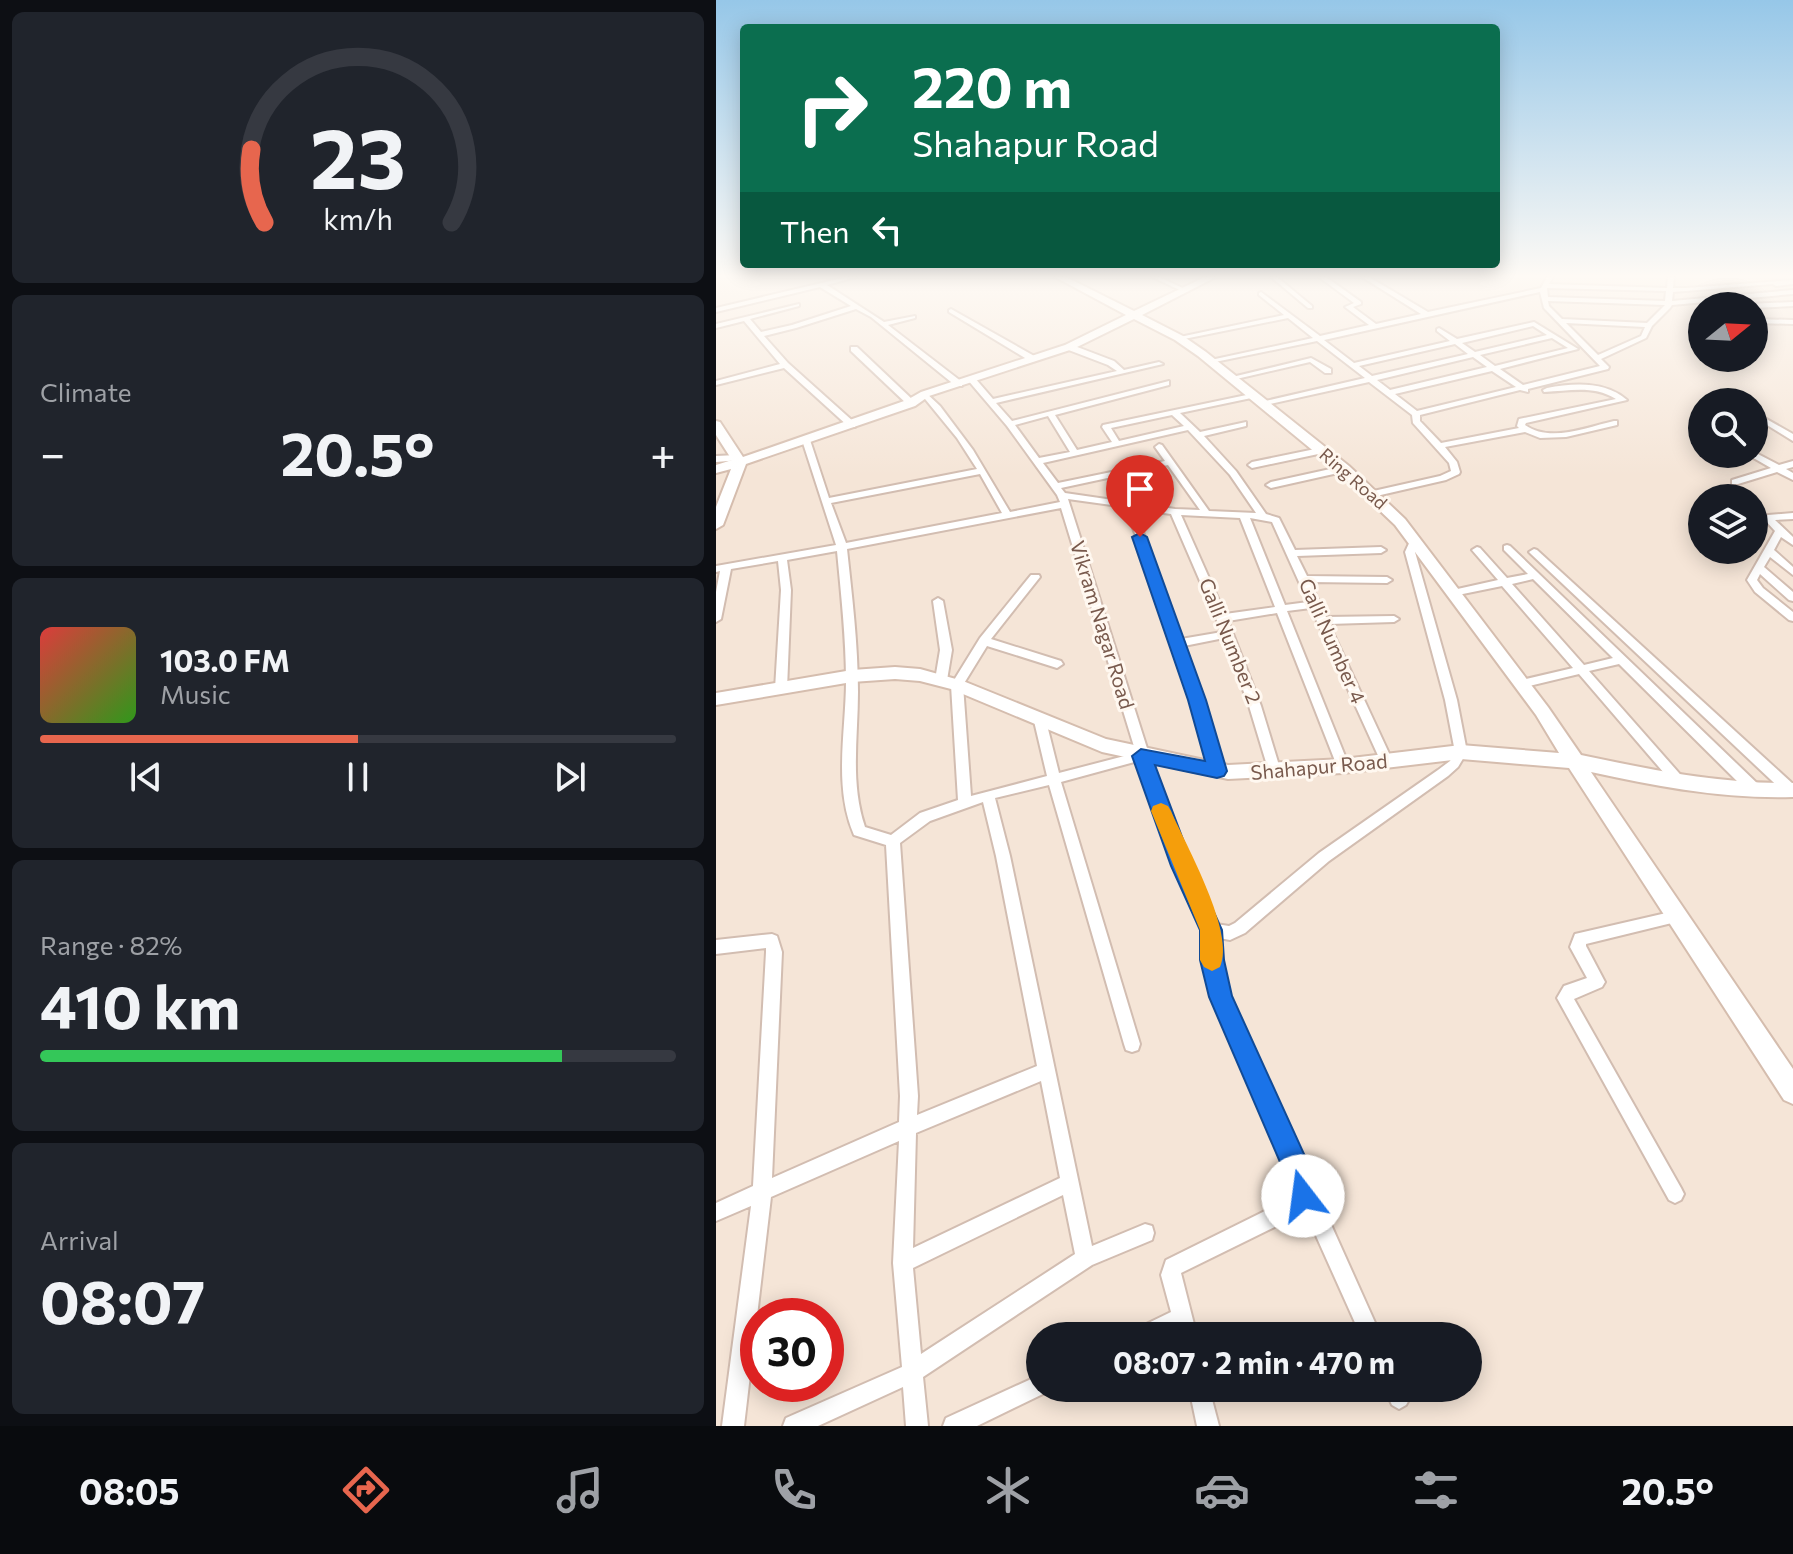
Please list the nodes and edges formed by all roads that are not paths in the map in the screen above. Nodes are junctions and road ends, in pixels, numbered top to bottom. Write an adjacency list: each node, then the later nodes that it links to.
1 (766, 344): 21 (street)
2 (911, 344): 28 (street, Vikram Nagar Road)
3 (1007, 344): 18 (street)
4 (1076, 344): 14 (main road)
5 (1186, 344): 19 (main road, Ring Road)
6 (1297, 344): 19 (street)
7 (1326, 344): 22 (street)
8 (1449, 344): 22 (street)
9 (1458, 344): 16 (street)
10 (1522, 344): 16 (street)
11 (1565, 344): 23 (street)
12 (1582, 344): 17 (street)
13 (1637, 344): 17 (street)
14 (1069, 347): 18 (main road); 25 (street)
15 (854, 349): 36 (street)
16 (1475, 355): 23 (street); 27 (street)
17 (1598, 358): 31 (street)
18 (1033, 359): 28 (main road)
19 (1210, 361): 26 (main road, Ring Road)
20 (1159, 364): 25 (street)
21 (785, 365): 29 (street); 45 (street)
22 (1353, 365): 27 (street)
23 (1495, 368): 31 (street); 32 (street)
24 (1328, 371): 26 (street)
25 (1122, 372): 35 (street)
26 (1232, 378): 34 (main road, Ring Road)
27 (1371, 380): 32 (street); 34 (street)
28 (965, 382): 33 (main road); 35 (street, Vikram Nagar Road)
29 (716, 383)
30 (1166, 383): 38 (street)
31 (1524, 388): 39 (street); 47 (street)
32 (1388, 393): 39 (street)
33 (925, 394): 36 (main road); 66 (street)
34 (1258, 400): 37 (street); 54 (main road, Ring Road)
35 (992, 402): 42 (street, Vikram Nagar Road)
36 (911, 403): 45 (main road)
37 (1174, 412): 46 (street); 51 (street)
38 (1050, 413): 42 (street); 55 (street)
39 (1416, 414): 52 (street)
40 (1614, 423): 47 (street)
41 (1768, 423): 49 (street)
42 (1010, 424): 58 (street, Vikram Nagar Road)
43 (1243, 424): 48 (street)
44 (716, 425): 57 (main road)
45 (852, 425): 50 (main road)
46 (1190, 427): 48 (street); 51 (street)
47 (1524, 430): 52 (street)
48 (1201, 434): 78 (street)
49 (1793, 438)
50 (806, 440): 57 (main road); 72 (street)
51 (1117, 444): 55 (street)
52 (1439, 446): 70 (street)
53 (1159, 447): 59 (street)
54 (1320, 451): 62 (street); 64 (main road, Ring Road)
55 (1075, 453): 58 (street)
56 (716, 459): 57 (street)
57 (738, 460): 63 (main road); 80 (main road)
58 (1038, 461): 71 (street, Vikram Nagar Road)
59 (1170, 462): 71 (street); 76 (street)
60 (1768, 463): 65 (street)
61 (1793, 464): 65 (street)
62 (1252, 465)
63 (716, 469)
64 (1344, 469): 69 (street); 70 (main road, Ring Road)
65 (1779, 469): 67 (street); 68 (street)
66 (982, 471): 72 (street); 75 (street)
67 (1793, 477)
68 (1735, 482)
69 (1271, 485)
70 (1372, 494): 82 (main road, Ring Road)
71 (1061, 495): 73 (street); 75 (street); 123 (street, Vikram Nagar Road)
72 (826, 501): 84 (street)
73 (1129, 504): 74 (street); 112 (street)
74 (1175, 512): 76 (street); 105 (street, Galli Number 2)
75 (1007, 514): 84 (street)
76 (1207, 514): 77 (street)
77 (1244, 515): 78 (street); 104 (street)
78 (1263, 516): 90 (street, Galli Number 4)
79 (1793, 516): 81 (street)
80 (716, 525)
81 (1780, 531): 83 (street); 89 (street)
82 (1414, 541): 100 (main road, Ring Road); 122 (street)
83 (1793, 542)
84 (842, 547): 91 (street); 116 (street)
85 (1507, 548): 95 (street)
86 (1381, 550): 90 (street)
87 (1477, 550): 99 (street)
88 (1534, 552): 132 (street)
89 (1770, 552): 93 (street); 94 (street)
90 (1292, 553): 97 (street, Galli Number 4)
91 (782, 557): 92 (street); 119 (street)
92 (721, 568): 107 (street)
93 (1759, 568): 101 (street); 106 (street)
94 (1793, 572)
95 (1533, 576): 99 (street); 113 (street)
96 (1035, 577): 111 (street)
97 (1303, 579): 98 (street); 103 (street, Galli Number 4)
98 (1387, 580)
99 (1505, 583): 100 (street); 115 (street)
100 (1453, 593): 118 (main road, Ring Road)
101 (1793, 598)
102 (938, 601): 117 (street)
103 (1315, 604): 104 (street); 109 (street, Galli Number 4)
104 (1279, 609): 105 (street); 126 (street)
105 (1222, 618): 110 (street, Galli Number 2)
106 (1793, 618)
107 (716, 619)
108 (1394, 619): 109 (street)
109 (1322, 621): 125 (street, Galli Number 4)
110 (1229, 634): 112 (street); 128 (street, Galli Number 2)
111 (984, 641): 114 (street); 117 (street)
112 (1178, 643): 127 (street)
113 (1620, 660): 115 (street); 131 (street)
114 (1057, 664)
115 (1579, 669): 118 (street); 130 (street)
116 (852, 676): 117 (main road, Shahapur Road); 119 (main road, Shahapur Road); 135 (street)
117 (949, 683): 121 (main road, Shahapur Road); 134 (street)
118 (1521, 684): 124 (main road, Ring Road)
119 (781, 689): 120 (main road, Shahapur Road)
120 (716, 699)
121 (1040, 721): 123 (main road, Shahapur Road); 129 (street)
122 (1461, 752): 124 (main road, Shahapur Road); 125 (main road, Shahapur Road); 137 (street)
123 (1141, 756): 127 (main road, Shahapur Road); 129 (street); 137 (street, Vikram Nagar Road)
124 (1574, 761): 130 (main road, Shahapur Road); 136 (main road, Ring Road)
125 (1387, 762): 126 (main road, Shahapur Road)
126 (1343, 766): 128 (main road, Shahapur Road)
127 (1217, 771): 128 (main road, Shahapur Road)
128 (1275, 772)
129 (1054, 779): 133 (street); 139 (street)
130 (1681, 784): 131 (main road, Shahapur Road)
131 (1756, 791): 132 (main road, Shahapur Road)
132 (1792, 791)
133 (988, 795): 134 (street); 140 (street)
134 (965, 802): 135 (street)
135 (893, 841): 142 (street)
136 (1675, 917): 141 (main road, Ring Road); 146 (street)
137 (1211, 930): 144 (street, Vikram Nagar Road)
138 (716, 947): 145 (street)
139 (1132, 1044)
140 (1045, 1071): 142 (street); 143 (street)
141 (1793, 1091)
142 (909, 1127): 145 (street); 150 (street)
143 (1069, 1183): 149 (street); 150 (street)
144 (1303, 1186): 151 (street); 152 (street, Vikram Nagar Road)
145 (762, 1194): 147 (street); 156 (street)
146 (1675, 1194)
147 (716, 1212)
148 (1145, 1233): 149 (street)
149 (1085, 1258): 153 (street)
150 (903, 1263): 153 (street)
151 (1184, 1322)
152 (1365, 1322)
153 (911, 1373): 157 (street); 158 (street)
154 (1026, 1392): 159 (street)
155 (1202, 1402): 160 (street)
156 (733, 1426)
157 (794, 1426)
158 (917, 1426)
159 (954, 1426)
160 (1208, 1426)

